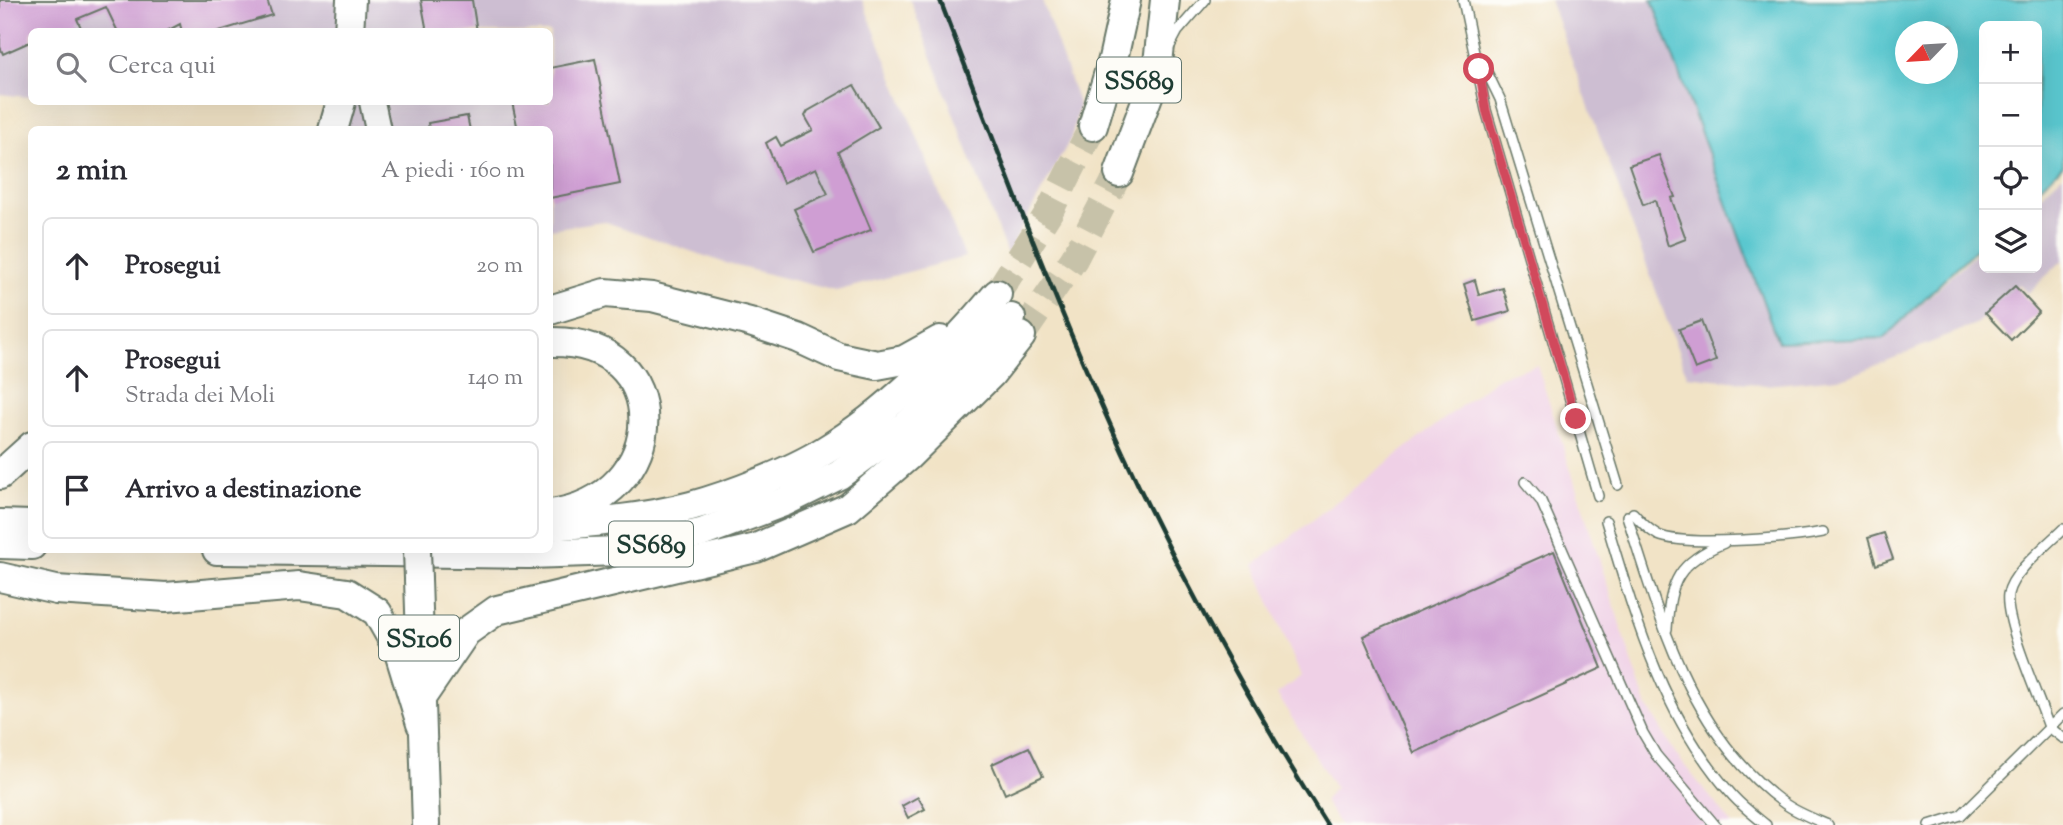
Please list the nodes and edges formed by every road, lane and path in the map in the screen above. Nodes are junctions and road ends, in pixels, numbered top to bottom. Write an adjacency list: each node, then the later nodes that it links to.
1 (351, 0): 6 (highway); 7 (main road)
2 (1126, 0): 14 (highway, SS689)
3 (1163, 0): 9 (highway); 9 (highway, SS689)
4 (1205, 0): 9 (lane)
5 (1463, 0): 8 (lane)
6 (349, 28)
7 (357, 28)
8 (1475, 49): 21 (lane); 22 (lane)
9 (1157, 72)
10 (340, 105): 12 (highway)
11 (373, 105): 13 (main road)
12 (334, 126)
13 (377, 126)
14 (1093, 126)
15 (553, 309): 16 (highway)
16 (1010, 316): 27 (highway, SS689); 34 (highway, SS689); 37 (highway)
17 (553, 342): 23 (highway)
18 (28, 450): 19 (highway)
19 (0, 475)
20 (1525, 482): 43 (lane)
21 (1618, 485)
22 (1598, 496)
23 (553, 514)
24 (1606, 521): 44 (lane)
25 (0, 524): 26 (highway)
26 (28, 525)
27 (553, 526)
28 (2063, 529): 39 (lane)
29 (1823, 532): 30 (lane)
30 (1730, 540): 36 (lane); 36 (lane)
31 (0, 544): 32 (highway)
32 (28, 545)
33 (417, 553): 37 (main road, SS106, bridge)
34 (451, 553)
35 (0, 577): 37 (highway)
36 (1667, 634): 45 (lane)
37 (421, 711): 42 (main road, SS106)
38 (2063, 714): 39 (lane)
39 (2049, 727): 40 (lane); 41 (lane)
40 (2063, 737)
41 (1961, 815): 46 (lane); 47 (lane)
42 (426, 825)
43 (1715, 825)
44 (1766, 825)
45 (1828, 825)
46 (1929, 825)
47 (1954, 825)

